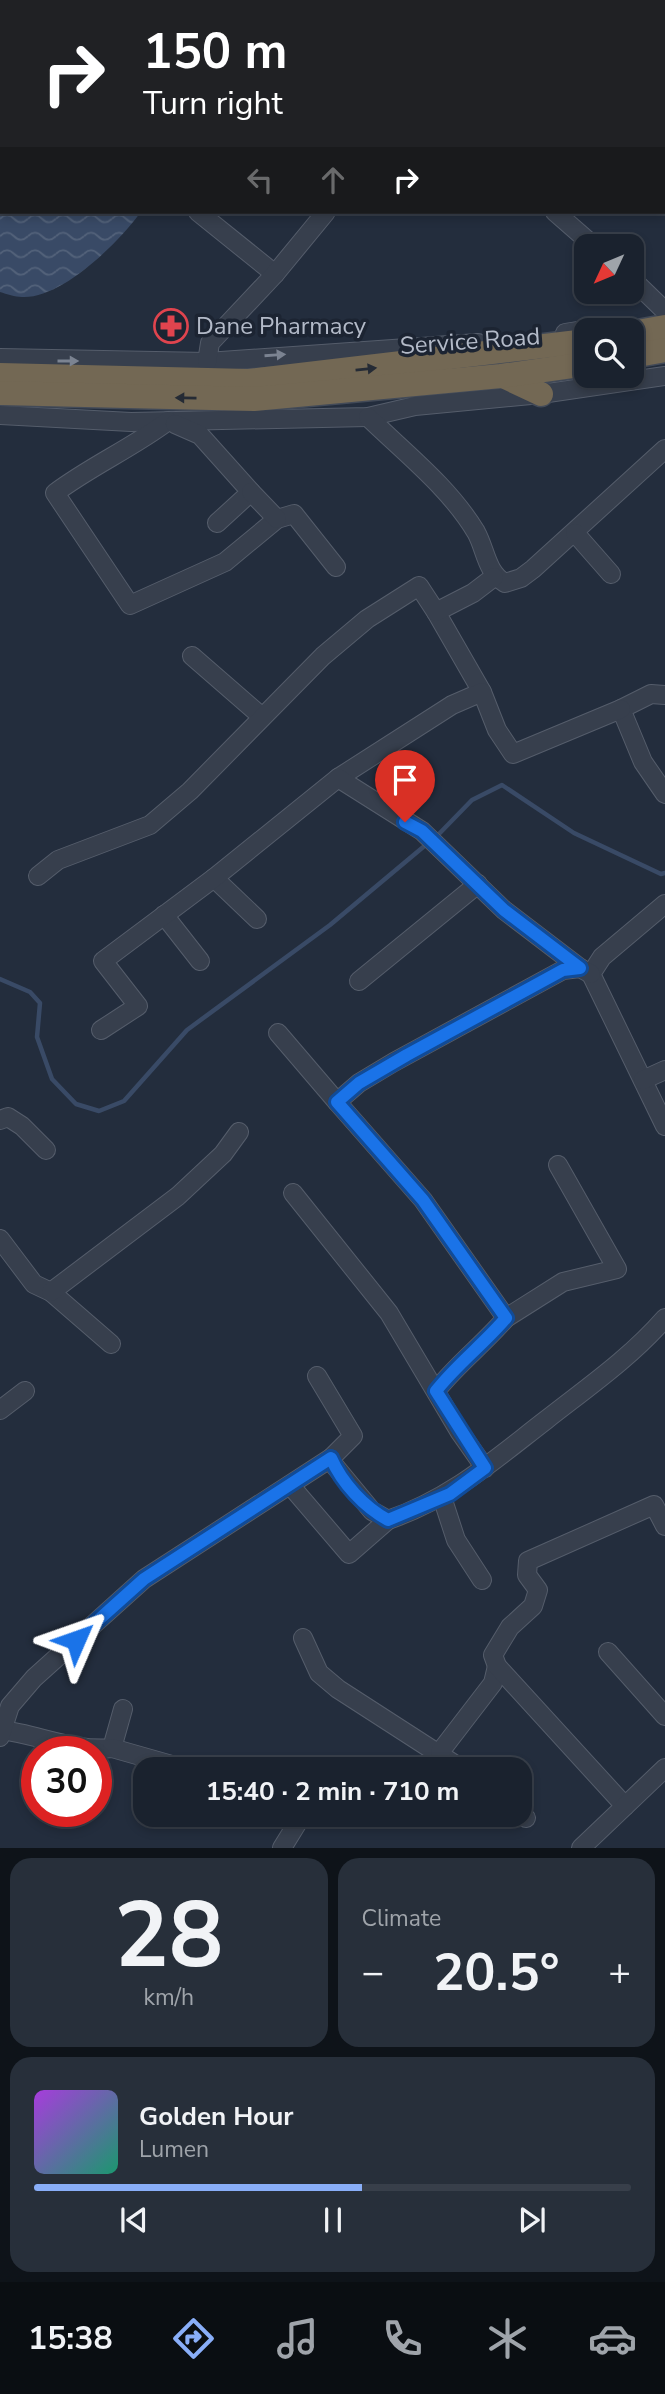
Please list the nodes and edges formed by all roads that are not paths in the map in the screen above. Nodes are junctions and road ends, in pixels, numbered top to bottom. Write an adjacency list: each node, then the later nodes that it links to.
1 (200, 214): 5 (street)
2 (324, 214): 5 (street)
3 (557, 214): 4 (street)
4 (580, 234)
5 (275, 274): 13 (street)
6 (644, 291): 7 (street)
7 (665, 312)
8 (647, 330): 13 (street, Service Road, one-way to 8)
9 (574, 342): 15 (highway, one-way to 9)
10 (665, 350): 11 (highway)
11 (644, 354)
12 (0, 358): 13 (street, Service Road, one-way to 13)
13 (207, 362)
14 (574, 366): 16 (highway)
15 (0, 375)
16 (503, 376): 18 (highway); 20 (highway)
17 (665, 376): 20 (street)
18 (455, 380): 19 (highway, one-way to 19); 21 (street)
19 (0, 393)
20 (541, 394): 21 (street)
21 (415, 406): 23 (street)
22 (0, 415): 24 (street)
23 (368, 417): 24 (street); 32 (street)
24 (168, 421): 26 (street); 27 (street)
25 (665, 449): 29 (street)
26 (251, 492): 27 (street); 28 (street)
27 (277, 519): 30 (street)
28 (217, 523)
29 (575, 533): 31 (street); 32 (street)
30 (336, 567)
31 (611, 574)
32 (494, 577): 33 (street)
33 (436, 612): 35 (street); 38 (street)
34 (192, 656): 38 (street)
35 (482, 692): 37 (street); 39 (street)
36 (665, 695): 37 (street)
37 (621, 709): 40 (street)
38 (261, 716): 41 (street)
39 (338, 778): 42 (street); 43 (street)
40 (665, 794)
41 (38, 876)
42 (214, 878): 45 (street); 46 (street)
43 (478, 884): 48 (street); 49 (street)
44 (665, 904): 48 (street)
45 (164, 915): 47 (street); 50 (street)
46 (257, 919)
47 (200, 961)
48 (586, 971): 53 (street); 54 (street)
49 (359, 981)
50 (101, 1030)
51 (278, 1032): 54 (street)
52 (665, 1070): 53 (street)
53 (643, 1080): 56 (street)
54 (337, 1102): 63 (street)
55 (0, 1121): 58 (street)
56 (665, 1126)
57 (239, 1132): 62 (street)
58 (46, 1150)
59 (558, 1165): 63 (street)
60 (293, 1193): 68 (street)
61 (0, 1239): 62 (street)
62 (51, 1292): 65 (street)
63 (506, 1318): 68 (street)
64 (665, 1318): 71 (street)
65 (111, 1343)
66 (317, 1376): 70 (street)
67 (25, 1391): 69 (street)
68 (436, 1391): 71 (street)
69 (0, 1410)
70 (331, 1458): 72 (street); 74 (street)
71 (485, 1468): 73 (street)
72 (290, 1485): 74 (street); 82 (street)
73 (442, 1497): 74 (street); 76 (street)
74 (388, 1520)
75 (665, 1526): 79 (street)
76 (482, 1580)
77 (303, 1638): 85 (street)
78 (608, 1652): 81 (street)
79 (497, 1666): 85 (street); 89 (street)
80 (123, 1709): 84 (street)
81 (665, 1716)
82 (1, 1734): 83 (street)
83 (39, 1736)
84 (112, 1748): 86 (street)
85 (440, 1752): 87 (street)
86 (144, 1757)
87 (446, 1757)
88 (665, 1768): 89 (street)
89 (625, 1806): 92 (street)
90 (295, 1827): 91 (street)
91 (282, 1848)
92 (581, 1848)

